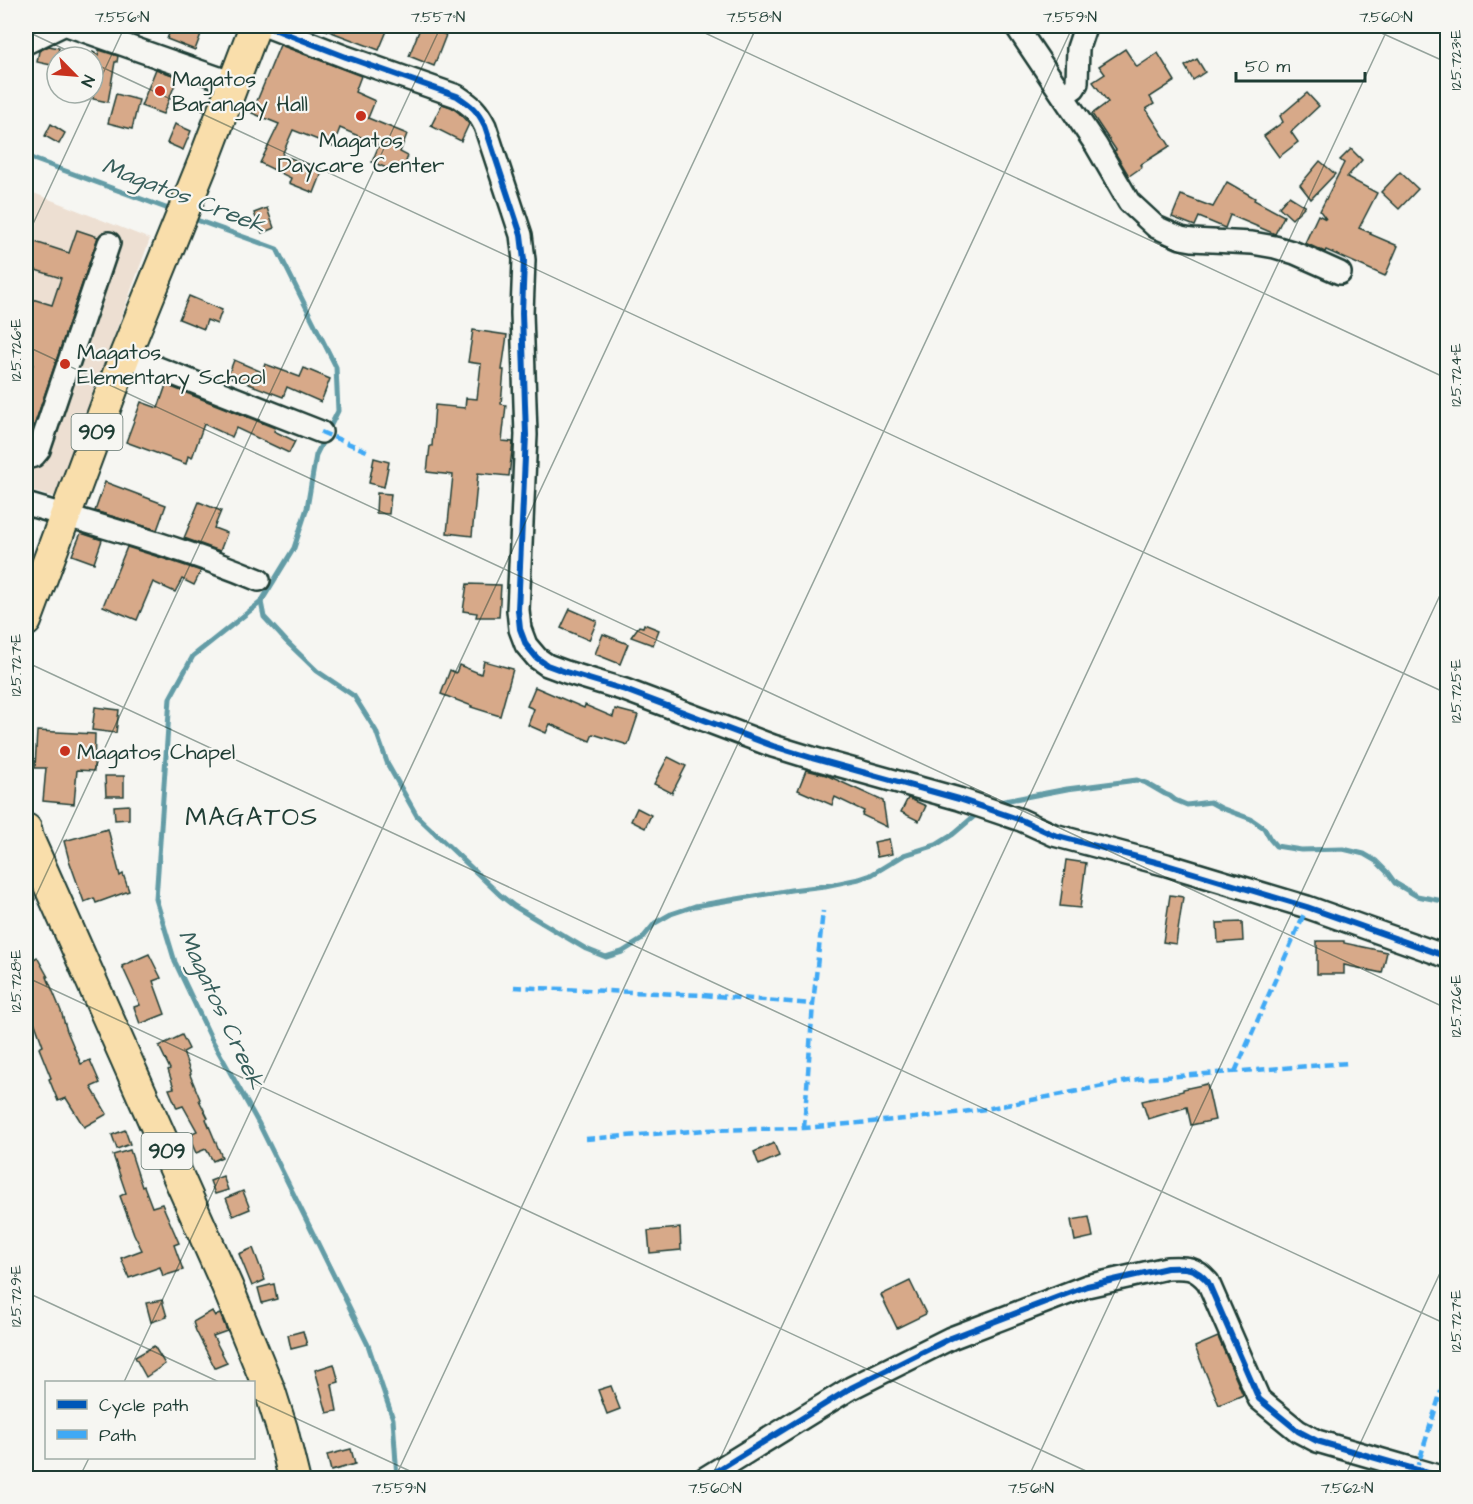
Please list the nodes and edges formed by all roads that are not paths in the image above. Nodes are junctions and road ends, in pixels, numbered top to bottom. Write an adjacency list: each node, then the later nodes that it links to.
1 (61, 26): 7 (street)
2 (70, 26): 8 (street)
3 (255, 26): 8 (highway, 909)
4 (266, 26): 20 (street)
5 (1016, 26): 9 (street)
6 (1084, 30): 9 (street)
7 (26, 43)
8 (233, 83): 12 (highway, 909)
9 (1064, 95): 11 (street)
10 (109, 243): 14 (street)
11 (1340, 273)
12 (126, 355): 13 (street); 16 (highway, 909)
13 (321, 432)
14 (26, 458)
15 (26, 504): 16 (street)
16 (66, 516): 17 (street); 18 (highway, 909)
17 (259, 580)
18 (26, 621)
19 (26, 835): 21 (highway, 909)
20 (1448, 957)
21 (294, 1479)
22 (705, 1479): 23 (street)
23 (1445, 1479)

